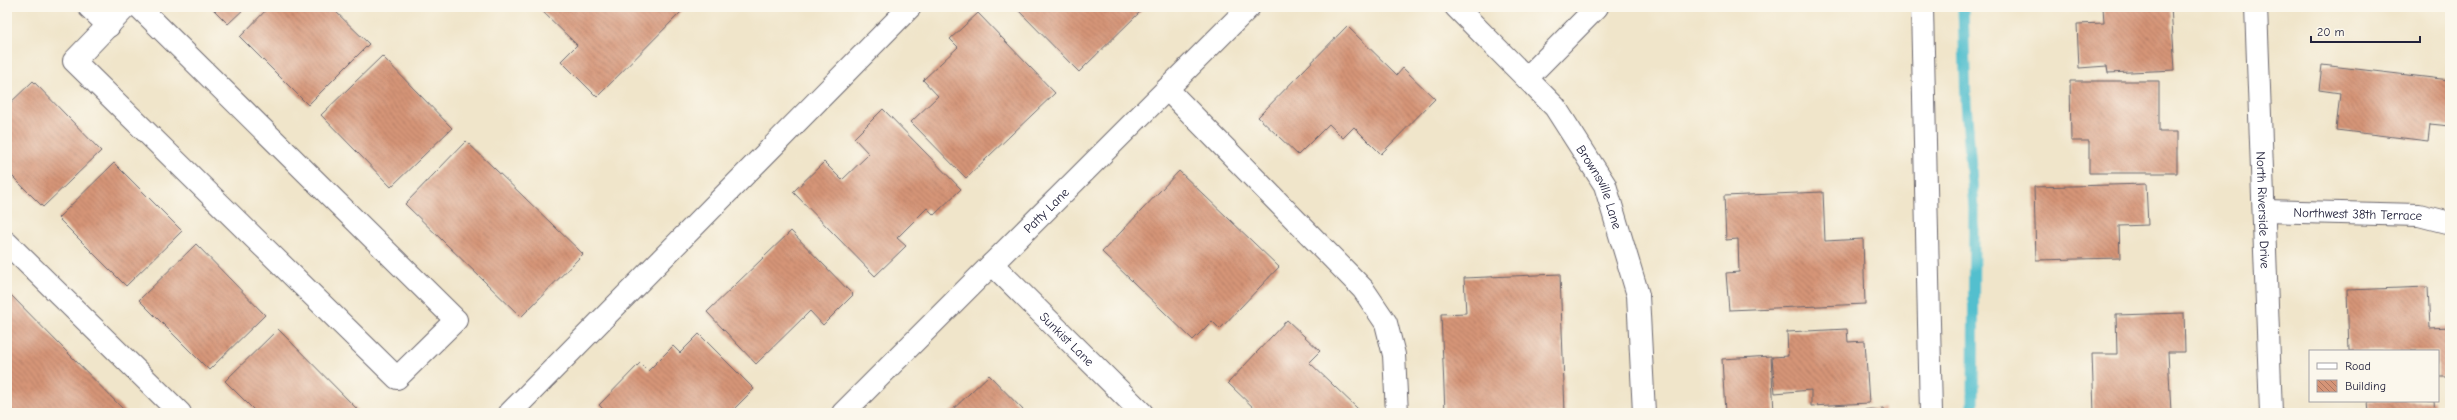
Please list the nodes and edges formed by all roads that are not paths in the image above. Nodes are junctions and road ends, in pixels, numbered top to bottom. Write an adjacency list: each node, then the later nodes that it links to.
1 (89, 7): 10 (street)
2 (126, 7): 10 (street)
3 (139, 7): 10 (street)
4 (910, 7): 18 (street)
5 (1249, 7): 12 (street, Patty Lane)
6 (1456, 7): 11 (street, Brownsville Lane)
7 (1597, 7): 11 (street)
8 (1922, 7): 23 (street)
9 (2256, 7): 13 (street, North Riverside Drive)
10 (109, 26)
11 (1528, 77): 22 (street, Brownsville Lane)
12 (1167, 89): 16 (street, Patty Lane); 21 (street)
13 (2265, 211): 14 (street, Northwest 38th Terrace); 24 (street, North Riverside Drive)
14 (2450, 223)
15 (7, 243): 17 (street)
16 (992, 264): 19 (street, Patty Lane); 20 (street, Sunkist Lane)
17 (180, 413)
18 (510, 413)
19 (843, 413)
20 (1142, 413)
21 (1397, 413)
22 (1644, 413)
23 (1932, 413)
24 (2271, 413)

